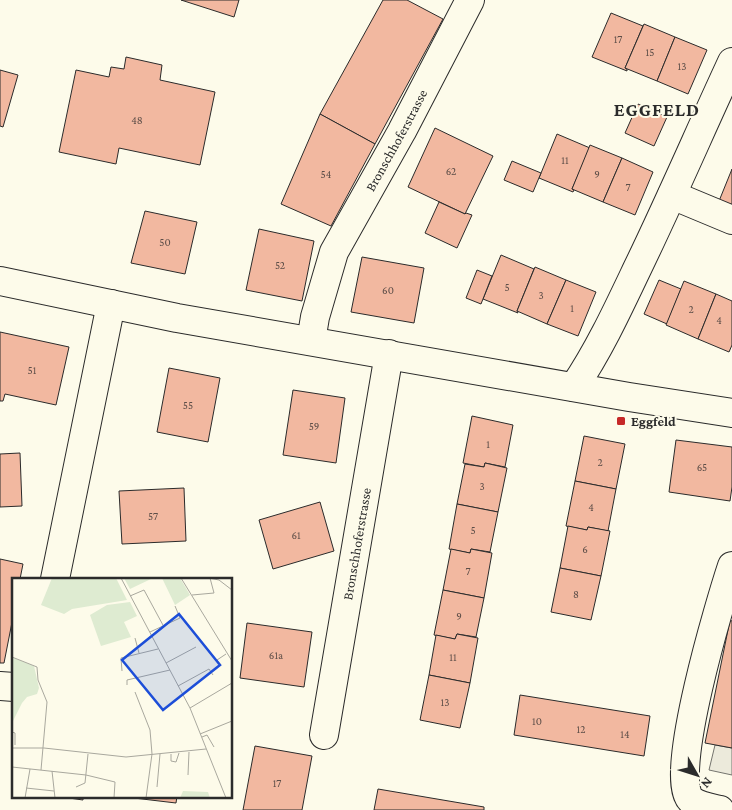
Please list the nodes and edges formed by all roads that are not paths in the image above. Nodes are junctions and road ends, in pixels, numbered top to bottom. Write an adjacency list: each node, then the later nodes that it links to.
1 (470, 0): 7 (street, Bronschhoferstrasse)
2 (730, 73): 3 (street)
3 (672, 195): 4 (street); 9 (street)
4 (732, 220)
5 (0, 280): 6 (street)
6 (111, 304): 7 (street); 11 (street)
7 (311, 341): 8 (street)
8 (389, 354): 9 (street); 13 (street, Bronschhoferstrasse)
9 (574, 387): 10 (street)
10 (732, 414)
11 (55, 578)
12 (730, 581): 14 (street)
13 (324, 735)
14 (720, 810)

